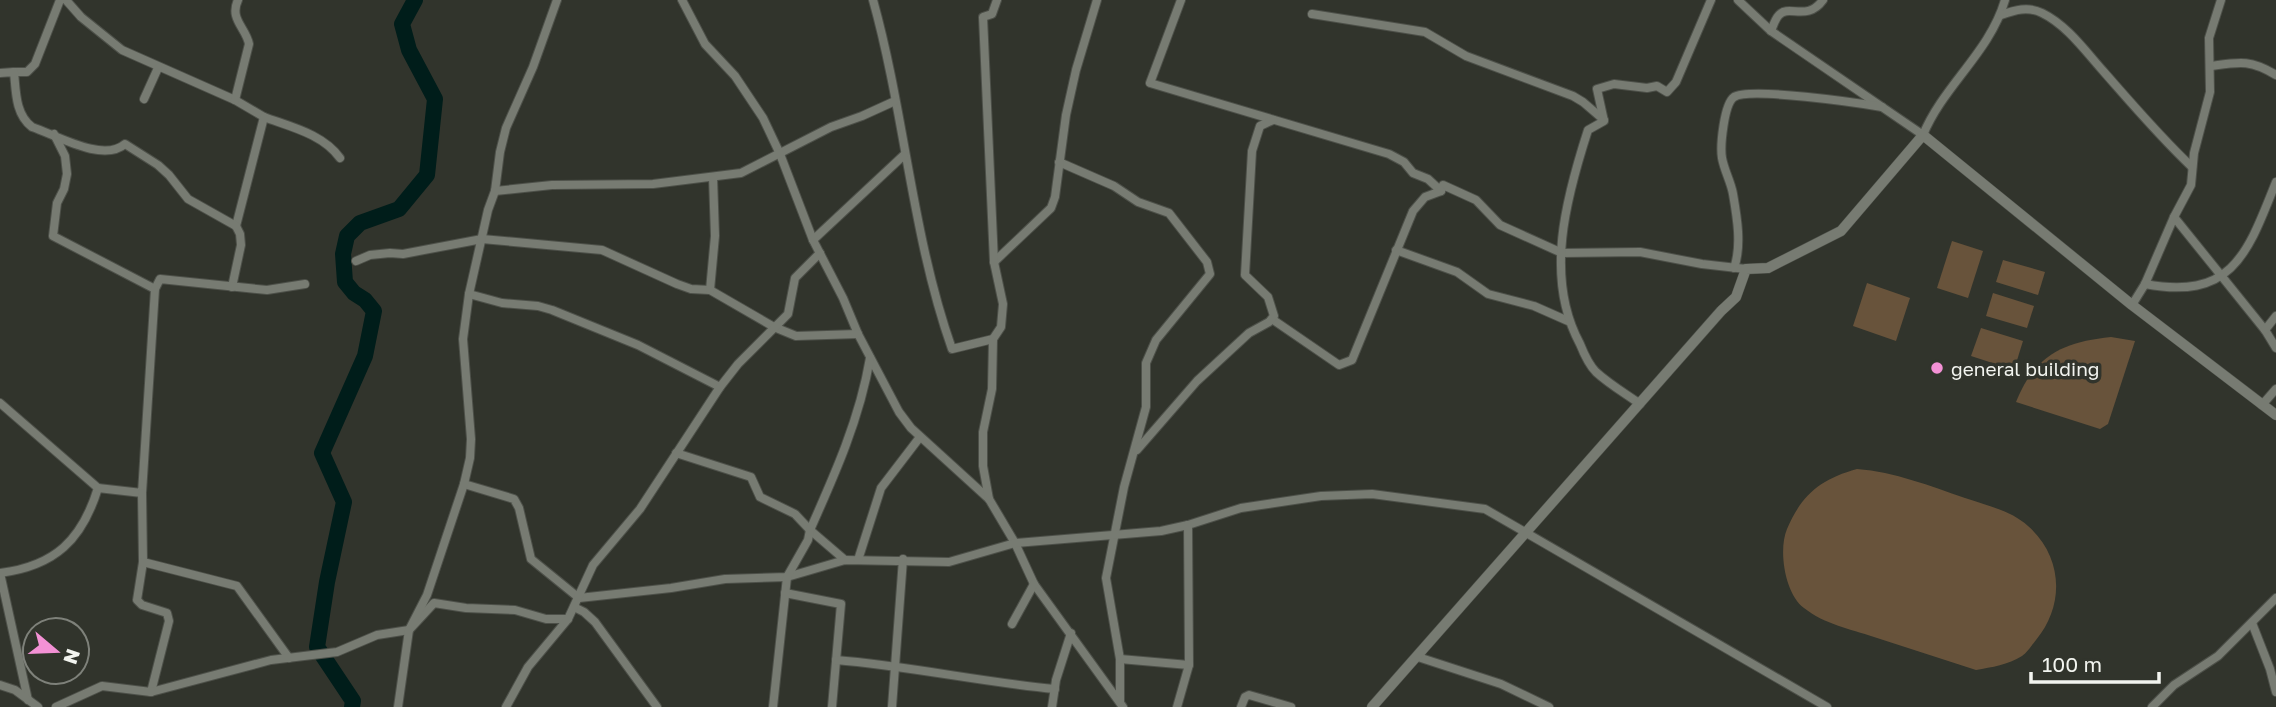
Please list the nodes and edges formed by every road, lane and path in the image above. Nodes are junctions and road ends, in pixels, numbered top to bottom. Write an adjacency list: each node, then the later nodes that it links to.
1 (60, 0): 20 (street)
2 (66, 0): 19 (street)
3 (238, 0): 24 (street)
4 (557, 0): 39 (street)
5 (682, 0): 32 (street)
6 (873, 0): 25 (street)
7 (997, 0): 49 (street)
8 (1097, 0): 35 (street)
9 (1181, 0): 28 (street)
10 (1711, 0): 29 (street)
11 (1738, 0): 17 (street)
12 (1823, 0): 17 (street)
13 (2005, 0): 16 (street)
14 (2221, 0): 18 (street)
15 (1312, 14): 29 (street)
16 (2001, 15): 31 (street); 36 (street)
17 (1771, 31): 26 (street)
18 (2211, 66): 22 (street); 36 (street)
19 (158, 68): 23 (street); 24 (street)
20 (14, 72): 21 (street); 30 (street)
21 (0, 74)
22 (2276, 75)
23 (144, 99)
24 (235, 100): 27 (street)
25 (895, 101): 32 (street); 33 (street)
26 (1885, 108): 31 (street); 50 (street)
27 (264, 117): 34 (street); 42 (street)
28 (1273, 120): 40 (street); 61 (street)
29 (1604, 121): 47 (street)
30 (54, 134): 42 (street); 56 (street)
31 (1923, 135): 51 (street); 59 (street)
32 (780, 154): 37 (street); 44 (street)
33 (904, 155): 44 (street); 66 (street)
34 (340, 158)
35 (1059, 162): 49 (street); 79 (street)
36 (2192, 167): 41 (street)
37 (713, 177): 39 (street); 57 (street)
38 (2276, 182): 52 (street)
39 (495, 191): 43 (street)
40 (1441, 191): 45 (street); 47 (street)
41 (2174, 217): 52 (street); 54 (street)
42 (236, 226): 55 (street)
43 (482, 239): 48 (street); 57 (street); 58 (street)
44 (813, 240): 46 (street)
45 (1396, 250): 61 (street); 62 (street)
46 (820, 253): 63 (street); 65 (street)
47 (1562, 253): 50 (street); 62 (street)
48 (356, 261)
49 (994, 262): 66 (street)
50 (1734, 268): 51 (street)
51 (1746, 269): 72 (street)
52 (2221, 277): 54 (street); 64 (street)
53 (305, 284): 55 (street)
54 (2145, 284): 59 (street)
55 (232, 287): 56 (street)
56 (155, 289): 82 (street)
57 (710, 290): 63 (street)
58 (469, 294): 69 (street); 80 (street)
59 (2132, 304): 73 (street)
60 (2276, 316): 64 (street)
61 (1272, 319): 79 (street)
62 (1568, 321): 72 (street)
63 (774, 327): 65 (street); 69 (street)
64 (2264, 330): 67 (street)
65 (858, 334): 68 (street)
66 (993, 340): 83 (street)
67 (2276, 348)
68 (870, 358): 77 (street); 85 (street)
69 (720, 387): 78 (street)
70 (2276, 389): 73 (street)
71 (0, 403): 74 (street)
72 (1640, 404): 86 (street)
73 (2262, 405): 75 (street)
74 (10, 414): 76 (street); 81 (street)
75 (2276, 415)
76 (0, 417)
77 (920, 437): 83 (street); 91 (street)
78 (676, 453): 85 (street); 97 (street)
79 (1135, 453): 87 (street)
80 (464, 484): 97 (street); 103 (street)
81 (98, 488): 82 (street); 93 (street)
82 (142, 492): 92 (street)
83 (989, 499): 88 (street)
84 (1188, 525): 86 (street); 87 (street); 110 (street)
85 (810, 530): 90 (street); 94 (street)
86 (1527, 532): 106 (street); 131 (street)
87 (1115, 535): 88 (street); 107 (street)
88 (1015, 543): 89 (street); 95 (street)
89 (903, 559): 91 (street); 109 (street)
90 (845, 560): 91 (street); 94 (street)
91 (858, 560)
92 (143, 562): 105 (street); 113 (street)
93 (0, 573): 115 (street)
94 (787, 578): 96 (street); 97 (street)
95 (1034, 584): 102 (street); 104 (street)
96 (785, 593): 108 (street); 122 (street)
97 (579, 598): 99 (street)
98 (2276, 598): 101 (street)
99 (574, 607): 100 (street); 121 (street)
100 (568, 619): 103 (street); 120 (street)
101 (2252, 623): 114 (street); 132 (street)
102 (1013, 624)
103 (409, 630): 105 (street); 119 (street)
104 (1071, 632): 112 (street); 116 (street)
105 (289, 657): 113 (street)
106 (1418, 657): 129 (street); 130 (street)
107 (1120, 659): 110 (street); 116 (street)
108 (836, 660): 109 (street); 123 (street)
109 (897, 665): 112 (street); 124 (street)
110 (1189, 665): 126 (street)
111 (0, 685): 115 (street)
112 (1055, 689): 125 (street)
113 (151, 692): 118 (street)
114 (2276, 692)
115 (25, 701): 117 (street)
116 (1121, 704)
117 (38, 707)
118 (56, 707)
119 (398, 707)
120 (506, 707)
121 (657, 707)
122 (773, 707)
123 (832, 707)
124 (892, 707)
125 (1052, 707)
126 (1177, 707)
127 (1241, 707): 128 (street)
128 (1291, 707)
129 (1373, 707)
130 (1549, 707)
131 (1827, 707)
132 (2152, 707)

